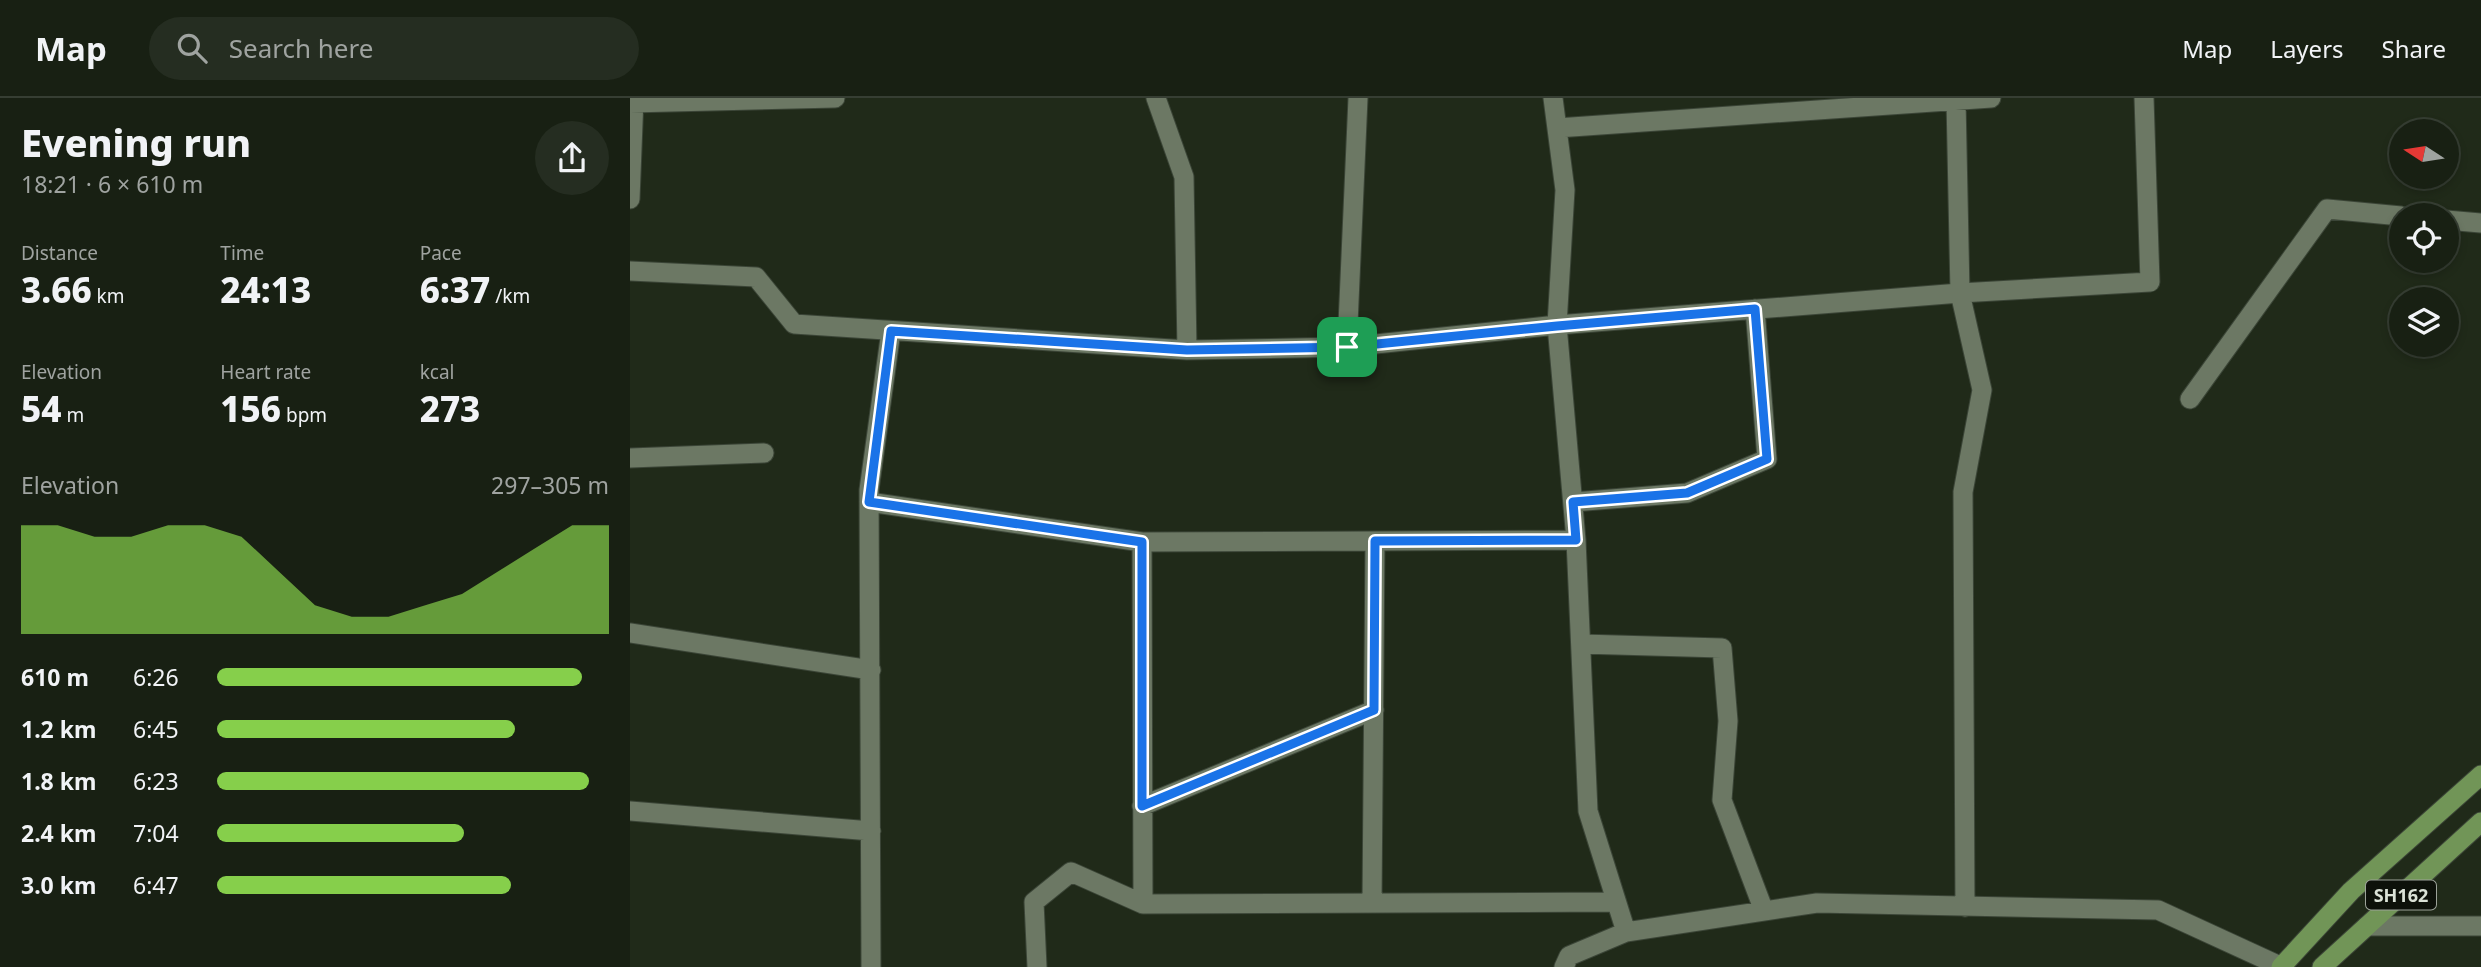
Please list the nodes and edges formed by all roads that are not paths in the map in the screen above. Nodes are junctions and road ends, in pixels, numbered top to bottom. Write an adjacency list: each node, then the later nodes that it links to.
1 (835, 98): 8 (street)
2 (1157, 98): 20 (street)
3 (1358, 98): 19 (street)
4 (1553, 98): 9 (street)
5 (1989, 98): 7 (street)
6 (2144, 98): 15 (street)
7 (1956, 100): 9 (street); 15 (street)
8 (633, 101): 10 (street)
9 (1557, 128): 17 (street)
10 (630, 199)
11 (2389, 215): 21 (street)
12 (2459, 221): 13 (street)
13 (2481, 223)
14 (630, 271): 18 (street)
15 (1960, 293): 16 (street); 41 (street)
16 (1755, 309): 17 (street); 25 (street)
17 (1557, 326): 19 (street); 25 (street)
18 (891, 331): 20 (street); 24 (street)
19 (1347, 347): 20 (street)
20 (1187, 350)
21 (2190, 399)
22 (764, 453): 23 (street)
23 (630, 457)
24 (869, 502): 28 (street); 31 (street)
25 (1573, 502): 26 (street)
26 (1576, 540): 27 (street); 30 (street)
27 (1375, 541): 28 (street); 32 (street)
28 (1142, 542): 34 (street)
29 (630, 633): 31 (street)
30 (1581, 644): 38 (street); 42 (street)
31 (871, 670): 37 (street)
32 (1374, 710): 34 (street); 39 (street)
33 (2481, 775): 49 (main road)
34 (1142, 806): 40 (street)
35 (630, 811): 37 (street)
36 (2481, 822): 43 (main road, SH162)
37 (871, 831): 46 (street)
38 (1616, 902): 39 (street); 45 (street)
39 (1372, 903): 40 (street)
40 (1143, 904): 47 (street)
41 (1965, 907): 42 (street); 49 (street)
42 (1763, 911): 45 (street)
43 (2367, 926): 44 (street); 50 (main road, SH162)
44 (2481, 926)
45 (1626, 932): 48 (street)
46 (871, 967)
47 (1037, 967)
48 (1564, 967)
49 (2281, 967)
50 (2322, 967)

